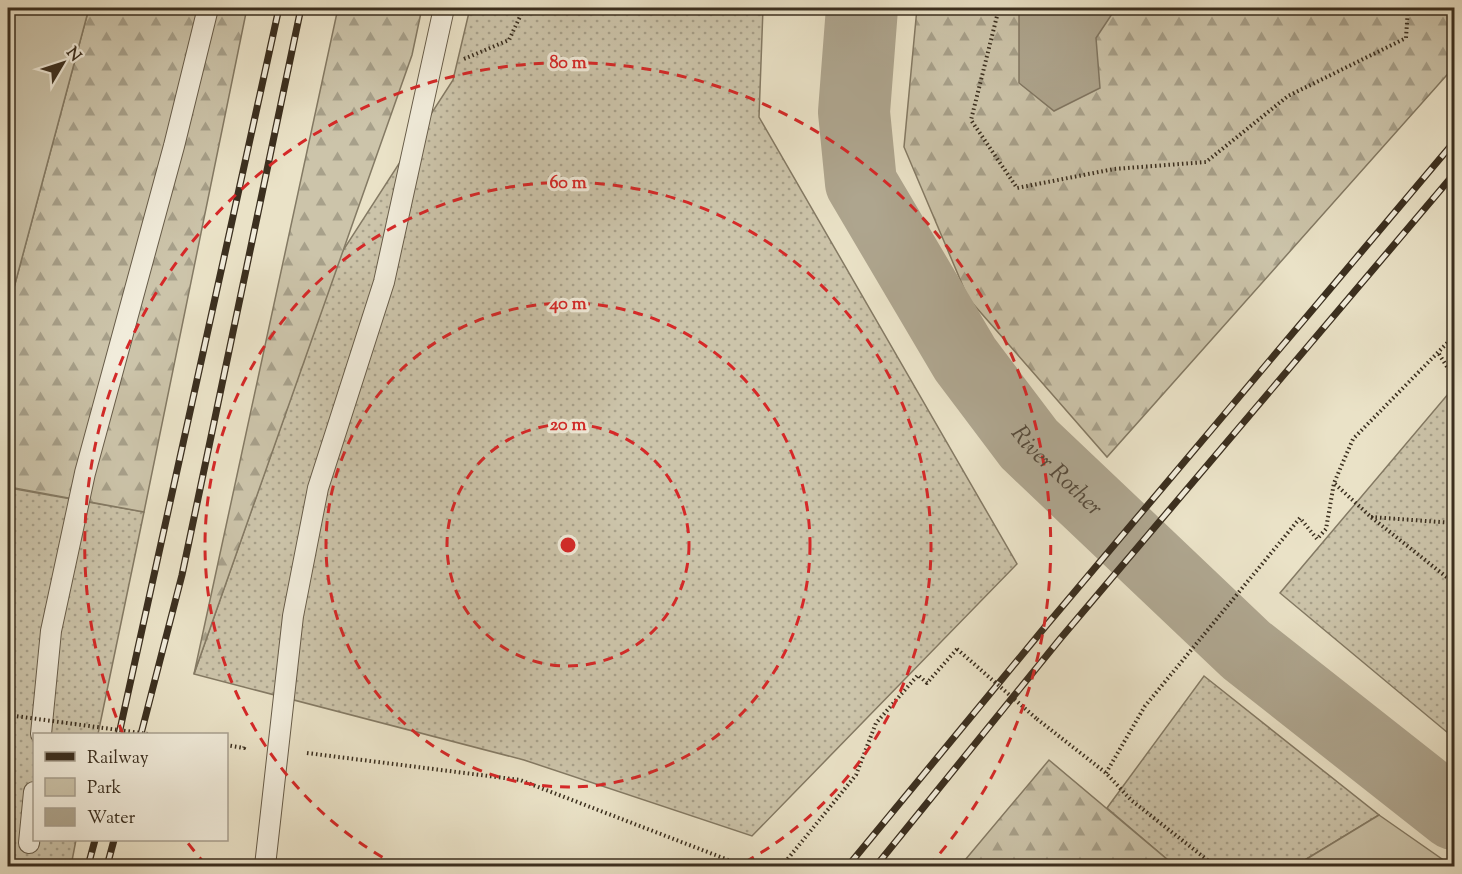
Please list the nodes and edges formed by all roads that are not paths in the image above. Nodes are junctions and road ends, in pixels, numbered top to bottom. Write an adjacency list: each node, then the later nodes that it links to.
1 (208, 8): 3 (lane)
2 (444, 8): 6 (lane)
3 (40, 733)
4 (33, 802): 5 (lane)
5 (29, 843)
6 (265, 867)

